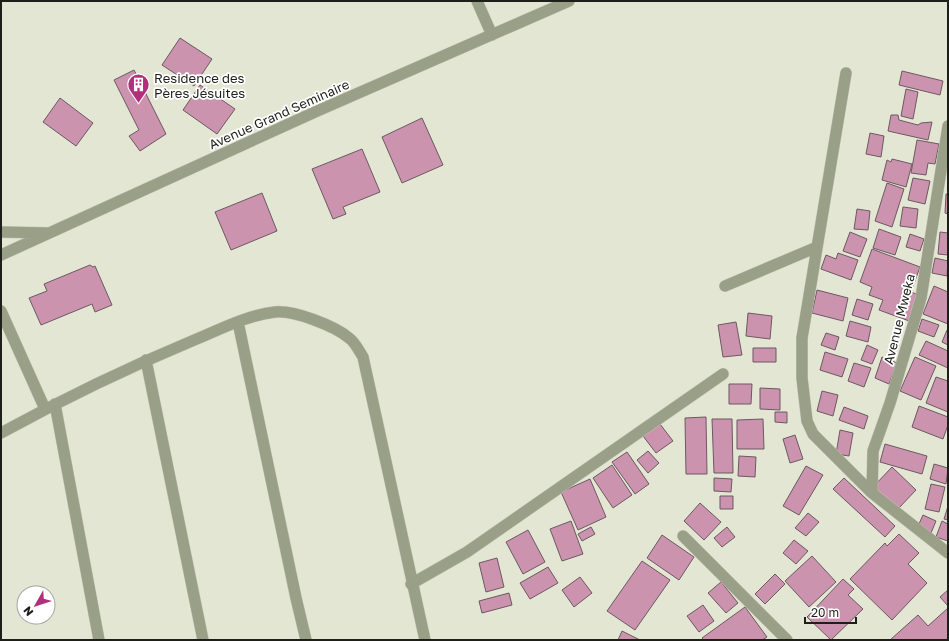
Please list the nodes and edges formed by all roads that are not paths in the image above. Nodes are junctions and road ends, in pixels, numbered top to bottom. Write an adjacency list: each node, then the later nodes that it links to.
1 (477, 1): 3 (street)
2 (569, 1): 3 (street, Avenue Grand Seminaire)
3 (492, 35): 7 (street, Avenue Grand Seminaire)
4 (846, 73): 8 (street)
5 (948, 126): 17 (street, Avenue Mweka)
6 (1, 232): 7 (street)
7 (51, 233): 9 (street, Avenue Grand Seminaire)
8 (817, 247): 10 (street); 17 (street)
9 (1, 256)
10 (725, 286)
11 (1, 312): 15 (street)
12 (238, 322): 13 (street); 20 (street); 23 (street)
13 (146, 360): 15 (street); 22 (street)
14 (723, 374): 20 (street)
15 (50, 406): 16 (street); 21 (street)
16 (1, 433)
17 (872, 493): 19 (street)
18 (683, 536): 25 (street)
19 (948, 553)
20 (411, 584): 24 (street)
21 (99, 640)
22 (203, 640)
23 (306, 640)
24 (425, 640)
25 (786, 640)

